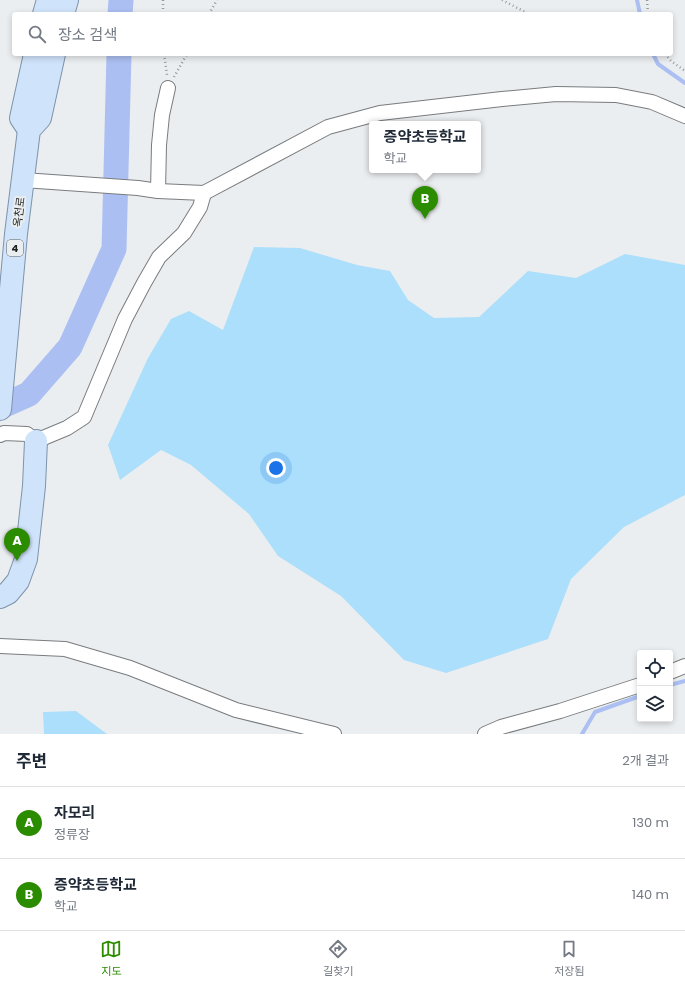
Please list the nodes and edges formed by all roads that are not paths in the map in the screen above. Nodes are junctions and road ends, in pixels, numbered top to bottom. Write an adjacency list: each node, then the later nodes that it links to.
1 (48, 0): 3 (main road)
2 (67, 0): 4 (main road)
3 (45, 12)
4 (64, 12)
5 (35, 56): 9 (main road, 옥천로 / 4)
6 (54, 56): 9 (main road)
7 (168, 88): 11 (street)
8 (685, 116): 12 (street)
9 (29, 130): 10 (main road, 옥천로 / 4)
10 (23, 180): 11 (street); 13 (main road, 옥천로 / 4)
11 (158, 191): 12 (street)
12 (204, 193): 15 (street)
13 (0, 409)
14 (0, 435): 15 (street)
15 (36, 440): 16 (main road)
16 (0, 597)
17 (0, 646): 21 (street)
18 (685, 666): 19 (street)
19 (673, 671)
20 (637, 685): 22 (street)
21 (334, 734)
22 (485, 734)

